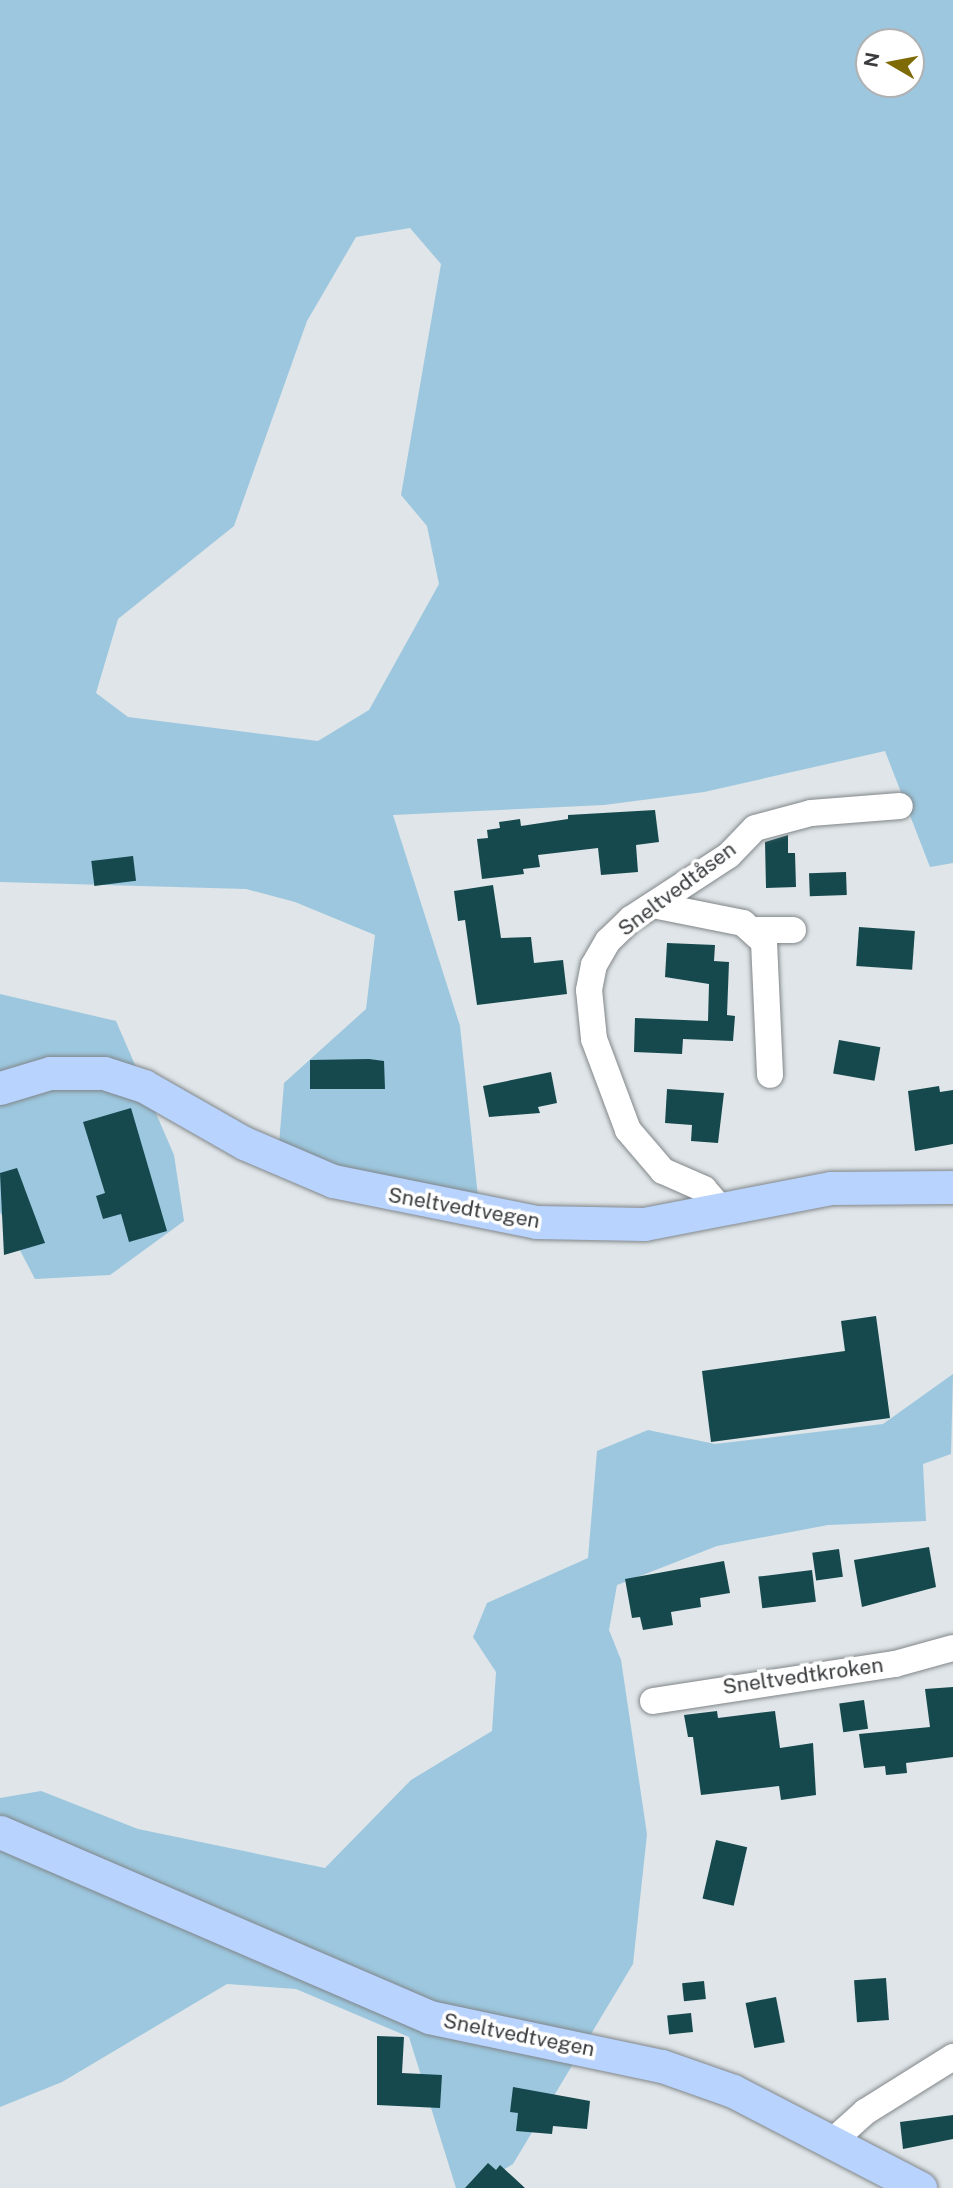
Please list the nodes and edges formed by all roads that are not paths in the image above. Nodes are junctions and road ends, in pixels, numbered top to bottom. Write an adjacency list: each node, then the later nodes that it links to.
1 (900, 806): 2 (street, Sneltvedtåsen)
2 (653, 905): 3 (street); 8 (street, Sneltvedtåsen)
3 (754, 930): 4 (street); 5 (street)
4 (793, 930)
5 (770, 1075)
6 (0, 1088): 8 (main road, Sneltvedtvegen)
7 (953, 1187): 8 (main road, Sneltvedtvegen)
8 (722, 1210)
9 (953, 1648): 10 (street, Sneltvedtkroken)
10 (653, 1701)
11 (0, 1832): 13 (main road, Sneltvedtvegen)
12 (953, 2057): 13 (street)
13 (834, 2140): 14 (main road, Sneltvedtvegen)
14 (920, 2188)

